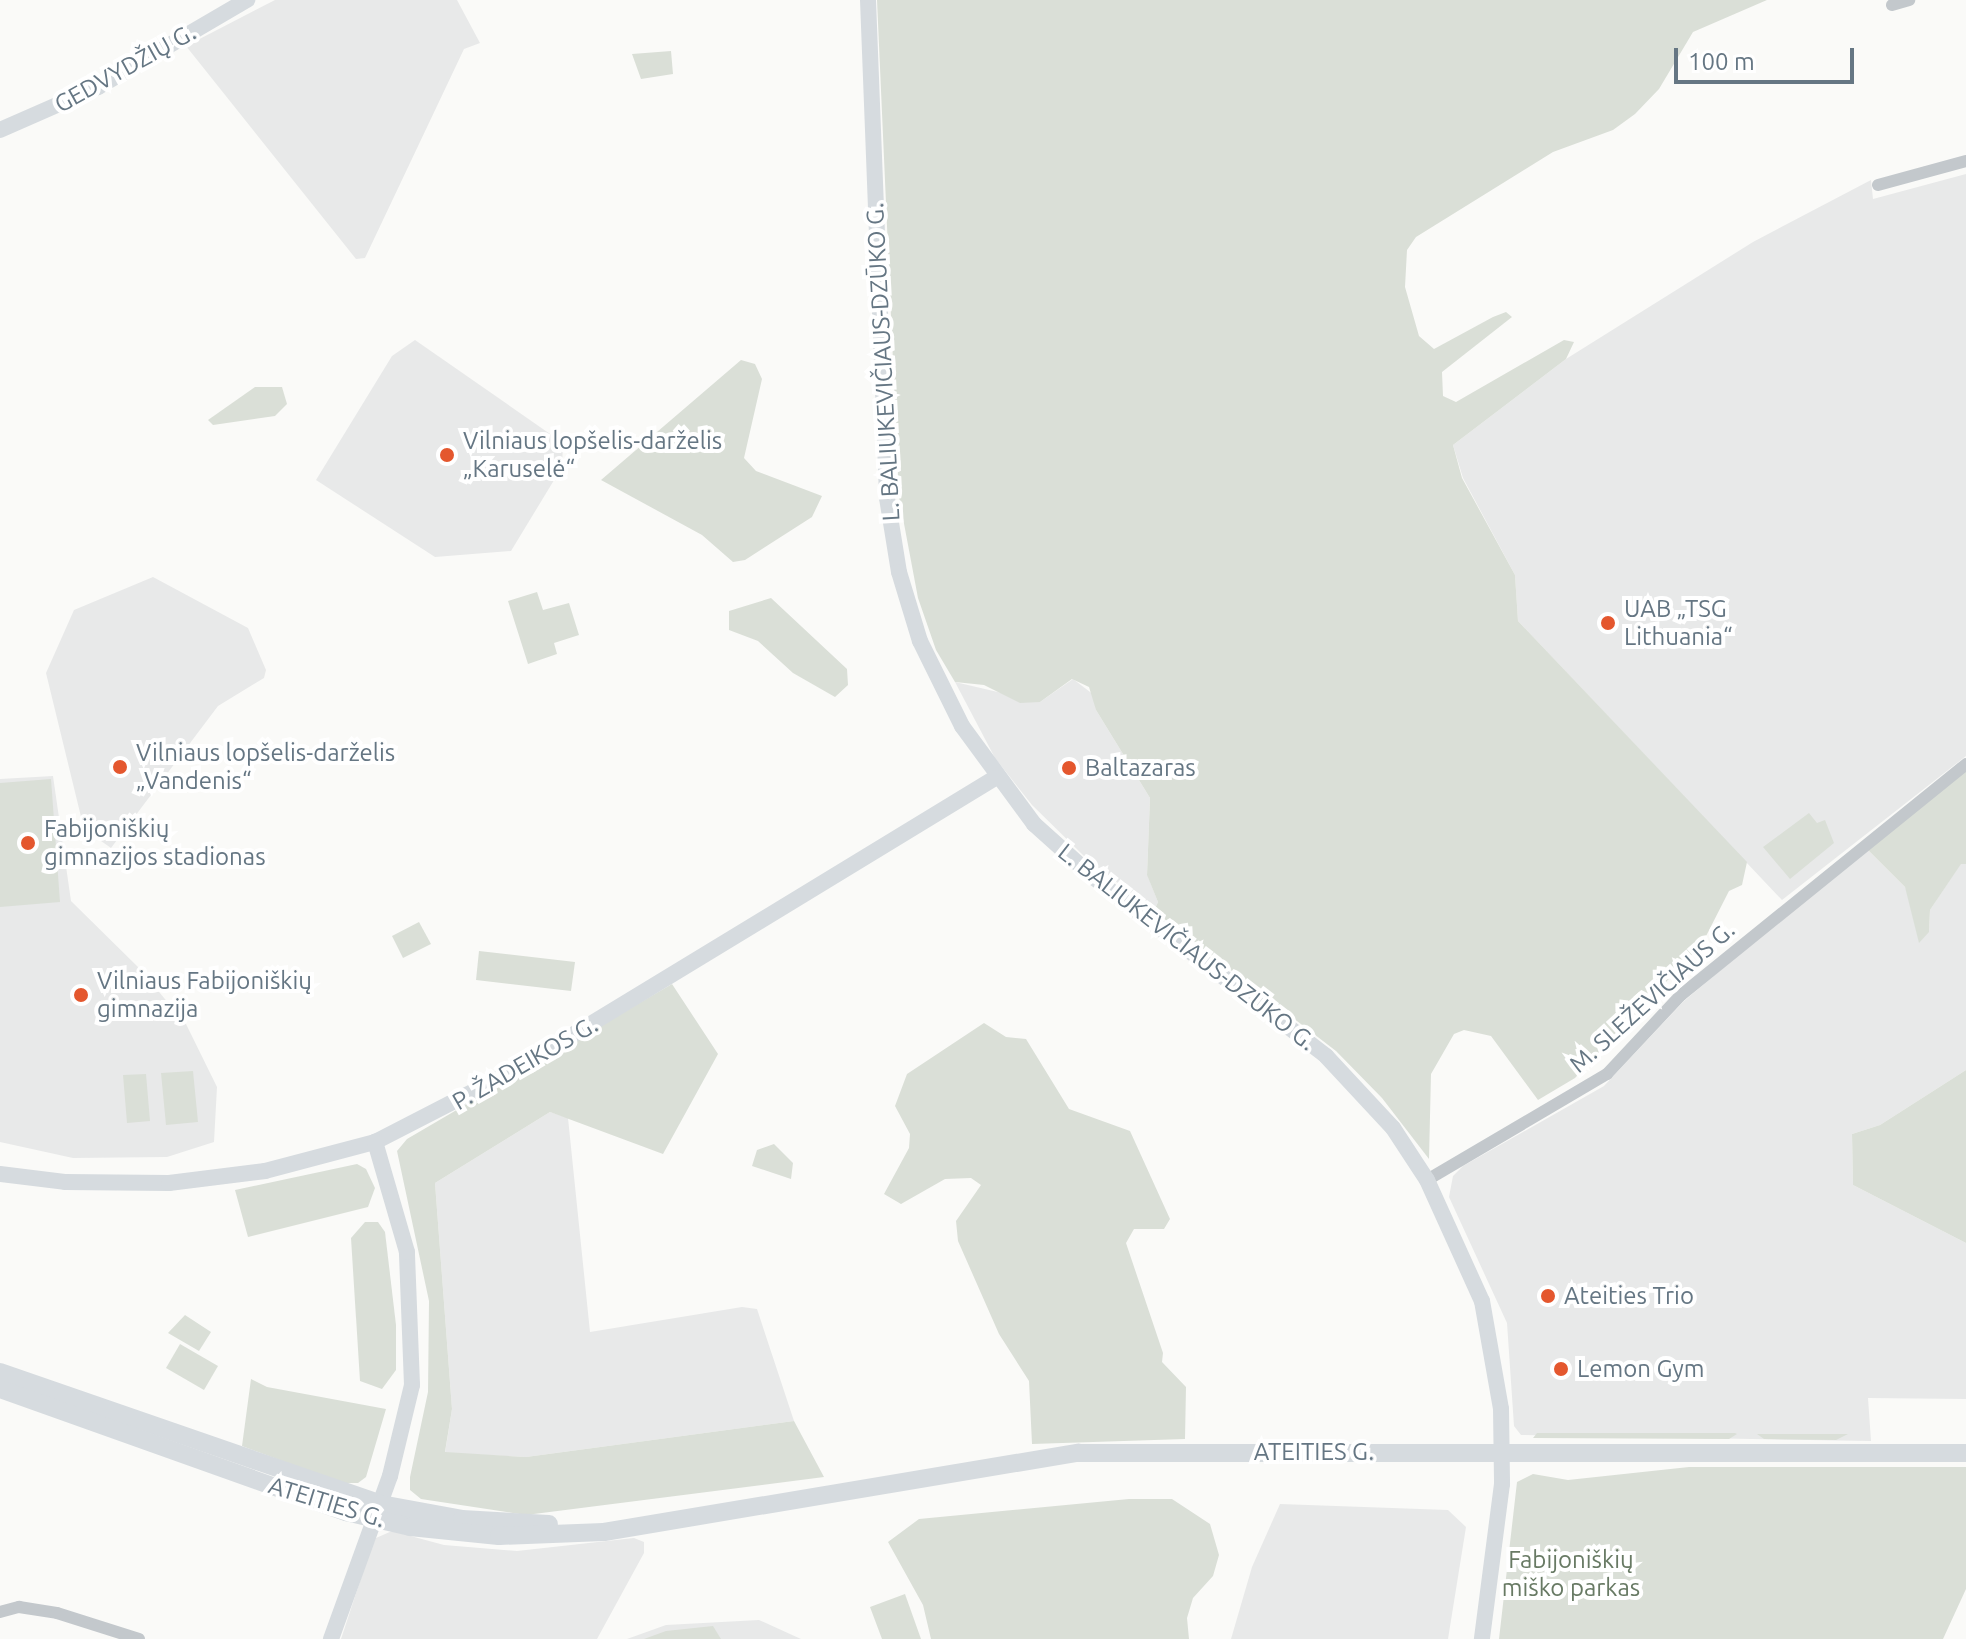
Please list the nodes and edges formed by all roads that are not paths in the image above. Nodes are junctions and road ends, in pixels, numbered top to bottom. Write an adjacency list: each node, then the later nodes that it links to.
1 (247, 0): 5 (main road, GEDVYDŽIŲ G.)
2 (868, 0): 9 (main road, L. BALIUKEVIČIAUS-DZŪKO G.)
3 (1909, 0): 4 (street)
4 (1892, 5)
5 (0, 130)
6 (1966, 161): 7 (street)
7 (1878, 185)
8 (1966, 764): 12 (street, M. SLEŽEVIČIAUS G.)
9 (995, 778): 10 (main road, P. ŽADEIKOS G.); 12 (main road, L. BALIUKEVIČIAUS-DZŪKO G.)
10 (375, 1142): 11 (main road, P. ŽADEIKOS G.); 17 (main road)
11 (0, 1174)
12 (1427, 1180): 16 (main road, L. BALIUKEVIČIAUS-DZŪKO G.)
13 (0, 1372): 17 (main road, ATEITIES G.)
14 (0, 1389): 17 (main road, ATEITIES G.)
15 (1966, 1453): 16 (main road, ATEITIES G.)
16 (1503, 1455): 17 (main road, ATEITIES G.); 21 (main road, L. BALIUKEVIČIAUS-DZŪKO G.)
17 (378, 1512): 20 (main road)
18 (0, 1612): 19 (street)
19 (139, 1639)
20 (331, 1639)
21 (1482, 1639)

